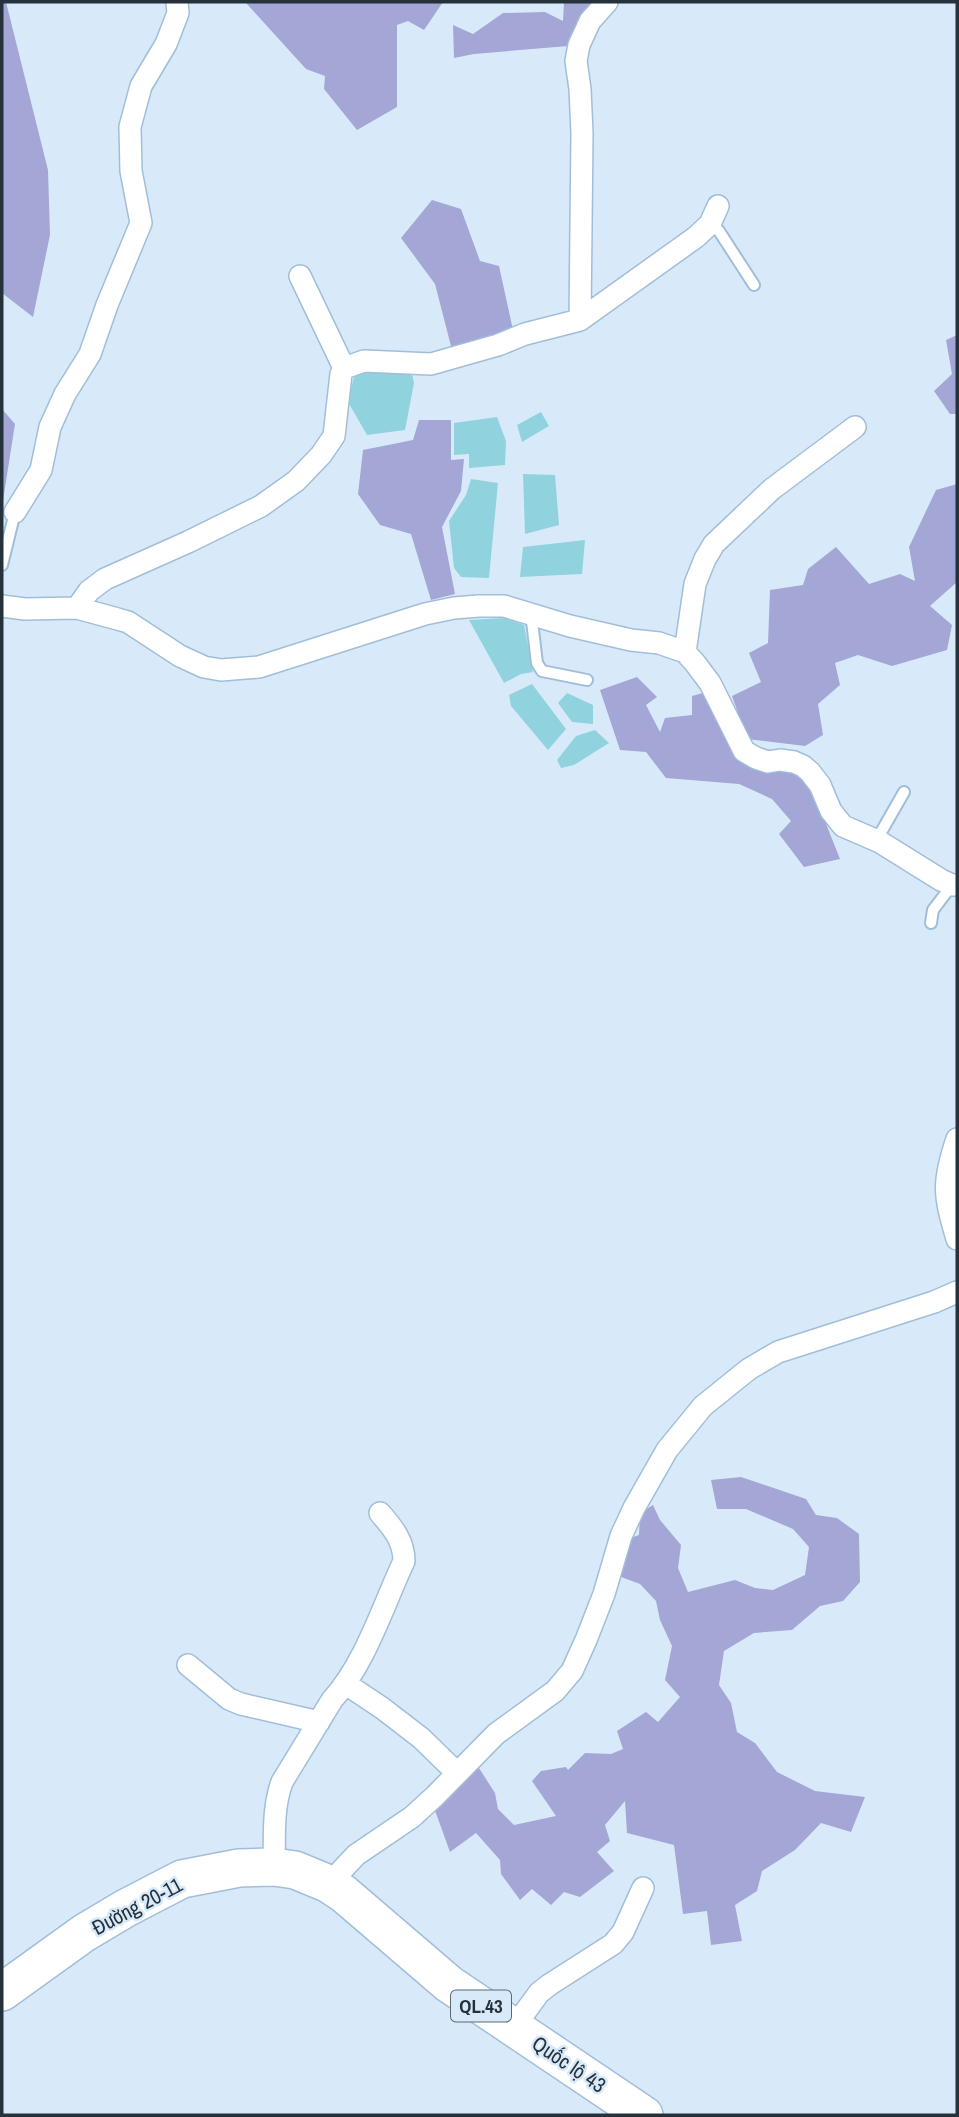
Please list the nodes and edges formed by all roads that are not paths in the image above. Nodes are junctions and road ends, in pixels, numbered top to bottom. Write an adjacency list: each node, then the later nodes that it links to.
1 (177, 2): 9 (street)
2 (607, 2): 6 (street)
3 (714, 215): 5 (lane); 6 (street)
4 (300, 276): 7 (street)
5 (754, 285)
6 (580, 320): 7 (street)
7 (344, 368): 12 (street)
8 (855, 427): 14 (street)
9 (15, 512): 10 (lane)
10 (2, 565)
11 (2, 606): 12 (street)
12 (77, 608): 13 (street)
13 (531, 614): 14 (street); 15 (lane)
14 (685, 652): 17 (street)
15 (587, 680)
16 (904, 792): 17 (lane)
17 (876, 841): 18 (street)
18 (954, 885): 19 (lane)
19 (931, 923)
20 (957, 1139): 21 (street)
21 (957, 1239)
22 (957, 1292): 27 (street)
23 (380, 1513): 25 (street)
24 (188, 1665): 26 (street)
25 (346, 1684): 26 (street); 27 (street)
26 (318, 1722): 28 (street)
27 (457, 1773): 29 (street)
28 (274, 1867): 29 (highway, Đường 20-11 / QL.43); 31 (highway, Đường 20-11 / QL.43)
29 (329, 1884): 32 (highway, Quốc lộ 43 / QL.43)
30 (643, 1888): 32 (street)
31 (2, 1992)
32 (514, 2027): 33 (highway, Quốc lộ 43 / QL.43)
33 (644, 2115)

